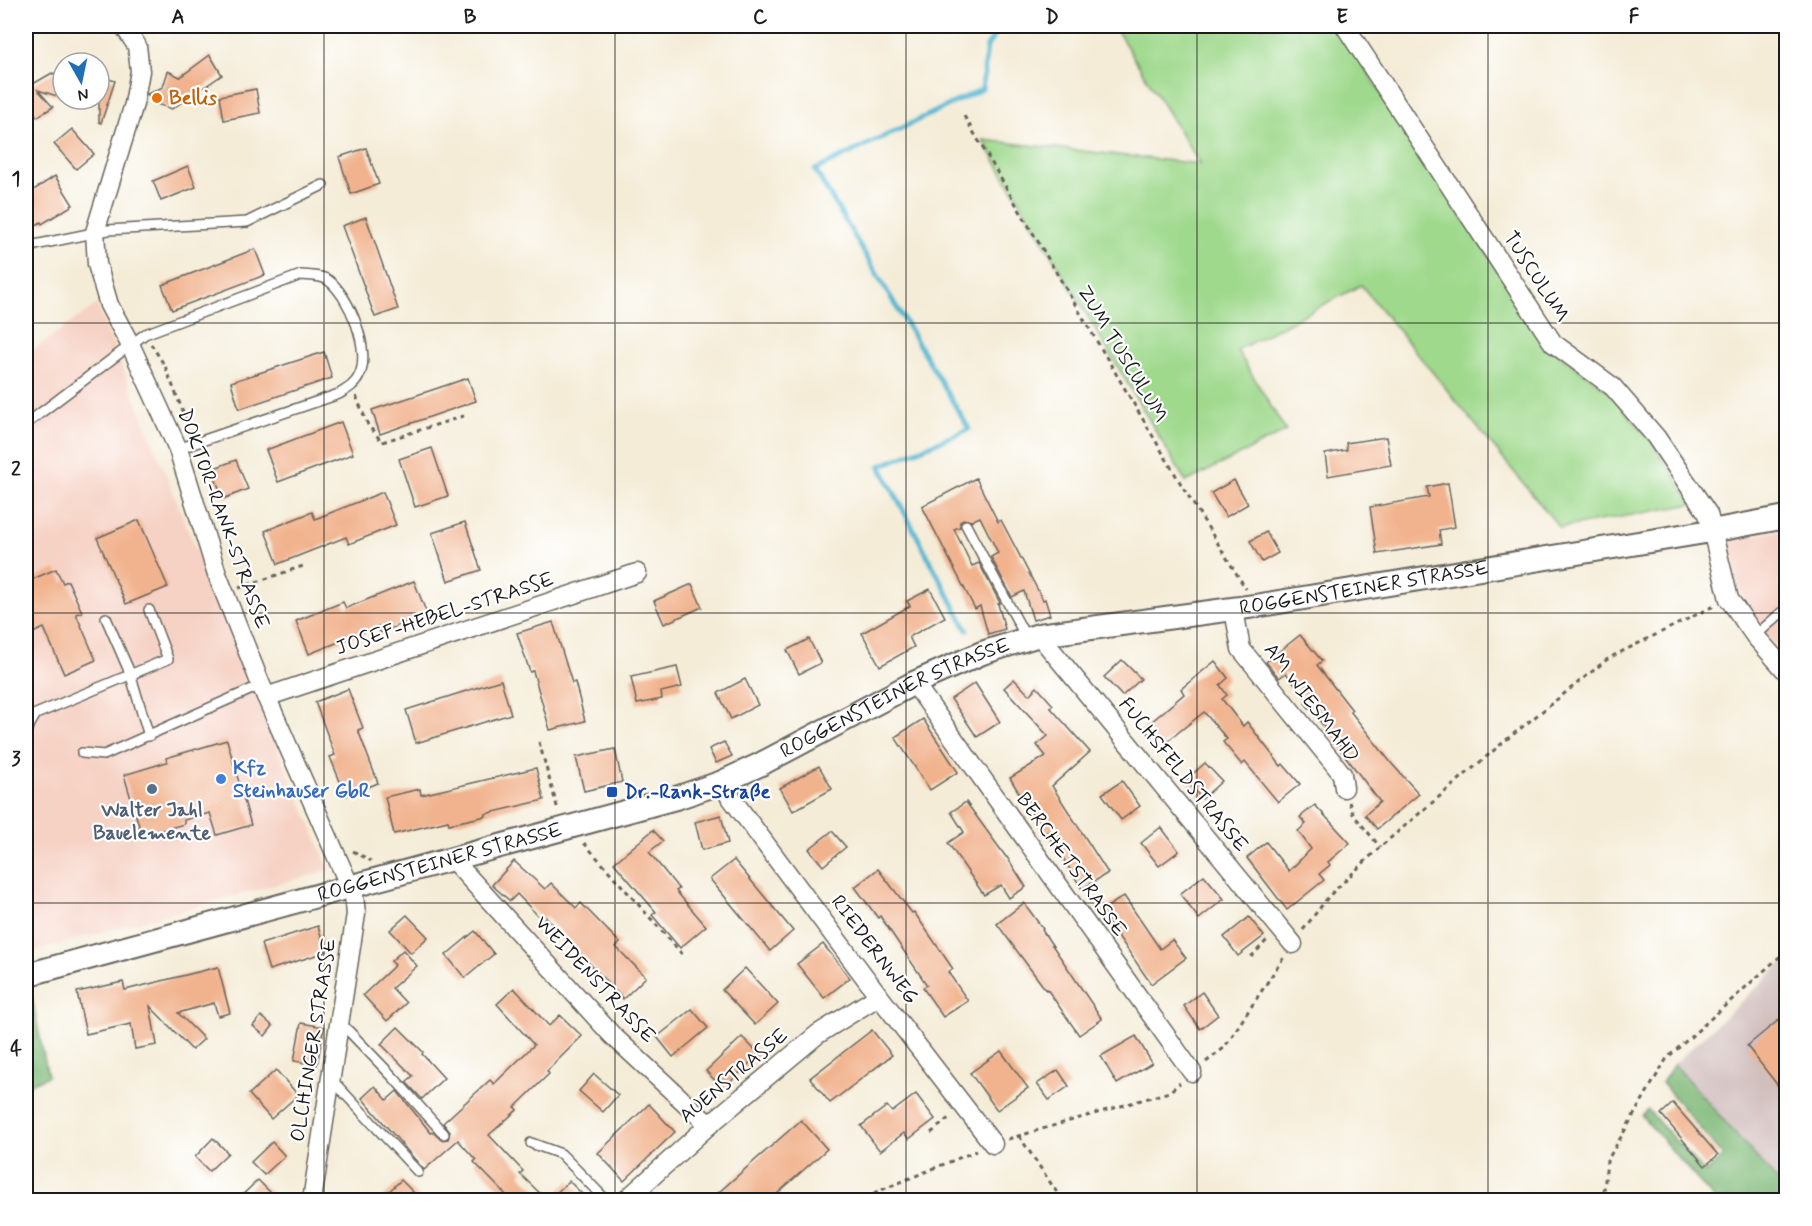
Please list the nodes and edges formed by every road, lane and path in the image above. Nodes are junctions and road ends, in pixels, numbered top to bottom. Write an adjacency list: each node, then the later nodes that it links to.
1 (124, 26): 5 (street, DOKTOR-RANK-STRASSE)
2 (1345, 26): 14 (street, TUSCULUM)
3 (964, 116): 19 (path, ZUM TUSCULUM)
4 (323, 185): 5 (lane)
5 (95, 232): 6 (lane); 7 (street, DOKTOR-RANK-STRASSE)
6 (26, 250)
7 (130, 344): 8 (lane); 10 (lane); 11 (street, DOKTOR-RANK-STRASSE)
8 (351, 386): 9 (path); 11 (lane)
9 (467, 415)
10 (26, 424)
11 (178, 449): 28 (street, DOKTOR-RANK-STRASSE)
12 (1786, 517): 14 (street, ROGGENSTEINER STRASSE)
13 (966, 525): 24 (lane)
14 (1711, 531): 18 (street, TUSCULUM); 19 (street, ROGGENSTEINER STRASSE)
15 (303, 566): 17 (path)
16 (637, 573): 28 (street, JOSEF-HEBEL-STRASSE)
17 (235, 590)
18 (1729, 599): 23 (street); 36 (path)
19 (1245, 608): 24 (street, ROGGENSTEINER STRASSE); 34 (street, AM WIESMAHD)
20 (149, 609): 26 (lane)
21 (1782, 612): 23 (lane)
22 (106, 618): 26 (lane)
23 (1755, 636): 25 (street)
24 (1033, 637): 27 (street, ROGGENSTEINER STRASSE); 39 (street, FUCHSFELDSTRASSE)
25 (1786, 671)
26 (130, 673): 29 (lane); 30 (lane)
27 (914, 683): 33 (street, ROGGENSTEINER STRASSE); 47 (street, BERCHETSTRASSE)
28 (264, 691): 30 (lane); 38 (street, DOKTOR-RANK-STRASSE)
29 (26, 731)
30 (149, 736): 32 (lane)
31 (539, 742): 35 (path)
32 (82, 753)
33 (720, 783): 35 (street, ROGGENSTEINER STRASSE); 45 (street, RIEDERNWEG)
34 (1344, 788): 36 (path)
35 (565, 823): 37 (street, ROGGENSTEINER STRASSE); 42 (path)
36 (1380, 847): 40 (path)
37 (453, 860): 38 (street, ROGGENSTEINER STRASSE); 50 (street, WEIDENSTRASSE)
38 (351, 886): 44 (street, ROGGENSTEINER STRASSE); 46 (street, OLCHINGER STRASSE)
39 (1279, 927): 40 (street, FUCHSFELDSTRASSE); 43 (path)
40 (1293, 944): 47 (path)
41 (1786, 951): 63 (path)
42 (682, 954)
43 (1251, 957)
44 (26, 975)
45 (879, 996): 49 (street, RIEDERNWEG); 50 (street, AUENSTRASSE)
46 (340, 1022): 48 (street, OLCHINGER STRASSE); 52 (lane)
47 (1192, 1072): 53 (path)
48 (331, 1079): 56 (lane); 58 (street, OLCHINGER STRASSE)
49 (963, 1106): 51 (path); 55 (street, RIEDERNWEG)
50 (709, 1125): 57 (street, AUENSTRASSE)
51 (931, 1133)
52 (444, 1134)
53 (1019, 1136): 55 (path); 62 (path)
54 (531, 1143): 59 (lane)
55 (993, 1144): 61 (path)
56 (418, 1172)
57 (647, 1194): 60 (street, AUENSTRASSE)
58 (312, 1200)
59 (606, 1200)
60 (626, 1200)
61 (857, 1200)
62 (1062, 1200)
63 (1603, 1200)

